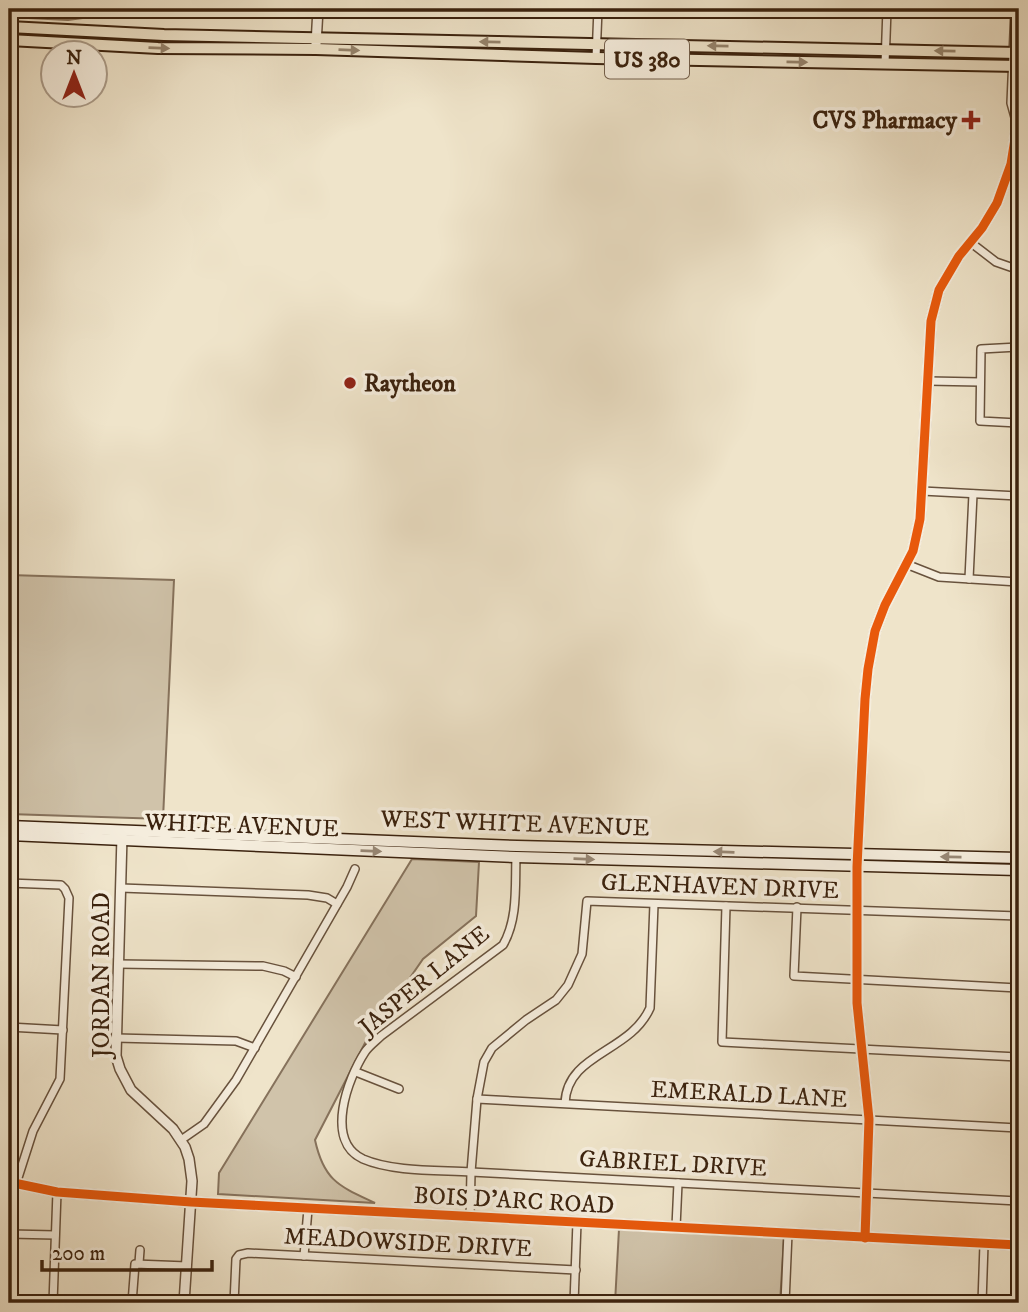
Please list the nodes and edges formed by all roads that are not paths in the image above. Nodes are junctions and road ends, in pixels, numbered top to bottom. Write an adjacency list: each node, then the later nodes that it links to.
1 (318, 9): 10 (street)
2 (598, 9): 11 (street)
3 (887, 9): 13 (street)
4 (1016, 9): 14 (street)
5 (9, 27): 6 (highway, US 380)
6 (91, 32): 7 (highway); 8 (highway); 10 (highway, US 380)
7 (91, 38)
8 (9, 39): 9 (highway, US 380)
9 (38, 41)
10 (316, 44): 11 (highway, US 380, one-way to 10); 12 (highway, US 380, one-way to 10); 15 (highway, US 380, one-way to 15)
11 (596, 44): 13 (highway, US 380, one-way to 11); 15 (street)
12 (108, 45)
13 (885, 50): 14 (highway, US 380, one-way to 13); 16 (street)
14 (1016, 53): 17 (street)
15 (596, 58): 16 (highway, US 380, one-way to 16)
16 (885, 64): 17 (highway, US 380)
17 (1016, 66): 18 (street)
18 (1018, 118): 19 (street)
19 (970, 242): 20 (street); 22 (street)
20 (1019, 270)
21 (1019, 346): 23 (street)
22 (929, 381): 23 (street); 25 (street)
23 (980, 382): 24 (street)
24 (1019, 423)
25 (922, 491): 26 (street); 28 (street)
26 (973, 494): 27 (street); 29 (street)
27 (1019, 496)
28 (906, 564): 29 (street); 35 (street)
29 (969, 579): 30 (street)
30 (1019, 582)
31 (9, 826): 33 (main road, WEST WHITE AVENUE)
32 (9, 835): 33 (main road, WHITE AVENUE)
33 (122, 836): 34 (main road, WEST WHITE AVENUE); 36 (main road, WHITE AVENUE, one-way to 36); 42 (street, JORDAN ROAD)
34 (517, 846): 35 (main road, WEST WHITE AVENUE, one-way to 34); 36 (main road)
35 (857, 855): 37 (main road, WEST WHITE AVENUE, one-way to 35); 38 (street)
36 (516, 857): 38 (main road, WEST WHITE AVENUE, one-way to 38); 59 (street, JASPER LANE)
37 (1019, 858)
38 (857, 867): 40 (main road, WEST WHITE AVENUE); 47 (street)
39 (355, 869): 43 (street)
40 (1019, 870)
41 (9, 883): 54 (street)
42 (121, 888): 43 (street); 49 (street, JORDAN ROAD)
43 (337, 904): 50 (street)
44 (654, 904): 45 (street, GLENHAVEN DRIVE); 61 (street, GLENHAVEN DRIVE); 62 (street)
45 (726, 906): 46 (street, GLENHAVEN DRIVE); 57 (street)
46 (797, 907): 47 (street, GLENHAVEN DRIVE); 51 (street)
47 (857, 909): 48 (street, GLENHAVEN DRIVE); 51 (street)
48 (1019, 916)
49 (118, 964): 50 (street); 55 (street, JORDAN ROAD)
50 (296, 977): 56 (street)
51 (857, 979): 52 (street); 57 (street)
52 (1019, 988)
53 (9, 1027): 54 (street)
54 (63, 1030): 68 (street)
55 (116, 1038): 56 (street); 66 (street, JORDAN ROAD)
56 (255, 1048): 66 (street)
57 (863, 1050): 58 (street); 63 (street)
58 (1019, 1058)
59 (356, 1072): 60 (street); 65 (street, JASPER LANE)
60 (399, 1089)
61 (477, 1099): 62 (street, EMERALD LANE); 67 (street)
62 (565, 1103): 63 (street, EMERALD LANE)
63 (869, 1119): 64 (street, EMERALD LANE); 71 (street)
64 (1019, 1128)
65 (342, 1130): 67 (street, GABRIEL DRIVE)
66 (181, 1140): 73 (street, JORDAN ROAD)
67 (471, 1172): 69 (street, GABRIEL DRIVE); 75 (street)
68 (13, 1183): 70 (street, BOIS D'ARC ROAD)
69 (678, 1183): 71 (street, GABRIEL DRIVE); 77 (street)
70 (57, 1192): 73 (street, BOIS D'ARC ROAD); 80 (street)
71 (866, 1192): 72 (street, GABRIEL DRIVE); 81 (street)
72 (1019, 1201)
73 (191, 1202): 74 (street, BOIS D'ARC ROAD); 87 (street, JORDAN ROAD)
74 (308, 1209): 75 (street, BOIS D'ARC ROAD); 85 (street)
75 (470, 1217): 76 (street, BOIS D'ARC ROAD)
76 (577, 1222): 77 (street, BOIS D'ARC ROAD); 88 (street)
77 (676, 1227): 78 (street, BOIS D'ARC ROAD)
78 (788, 1233): 81 (street, BOIS D'ARC ROAD); 94 (street)
79 (10, 1234): 80 (street)
80 (55, 1235): 89 (street)
81 (865, 1238): 82 (street, BOIS D'ARC ROAD)
82 (984, 1244): 83 (street, BOIS D'ARC ROAD); 95 (street)
83 (1019, 1245)
84 (140, 1251): 86 (street)
85 (304, 1256): 88 (street, MEADOWSIDE DRIVE); 92 (street, MEADOWSIDE DRIVE)
86 (139, 1263): 87 (street); 90 (street)
87 (187, 1266): 91 (street, JORDAN ROAD)
88 (576, 1270): 93 (street)
89 (53, 1303)
90 (132, 1303)
91 (184, 1303)
92 (234, 1303)
93 (574, 1303)
94 (785, 1303)
95 (982, 1303)

